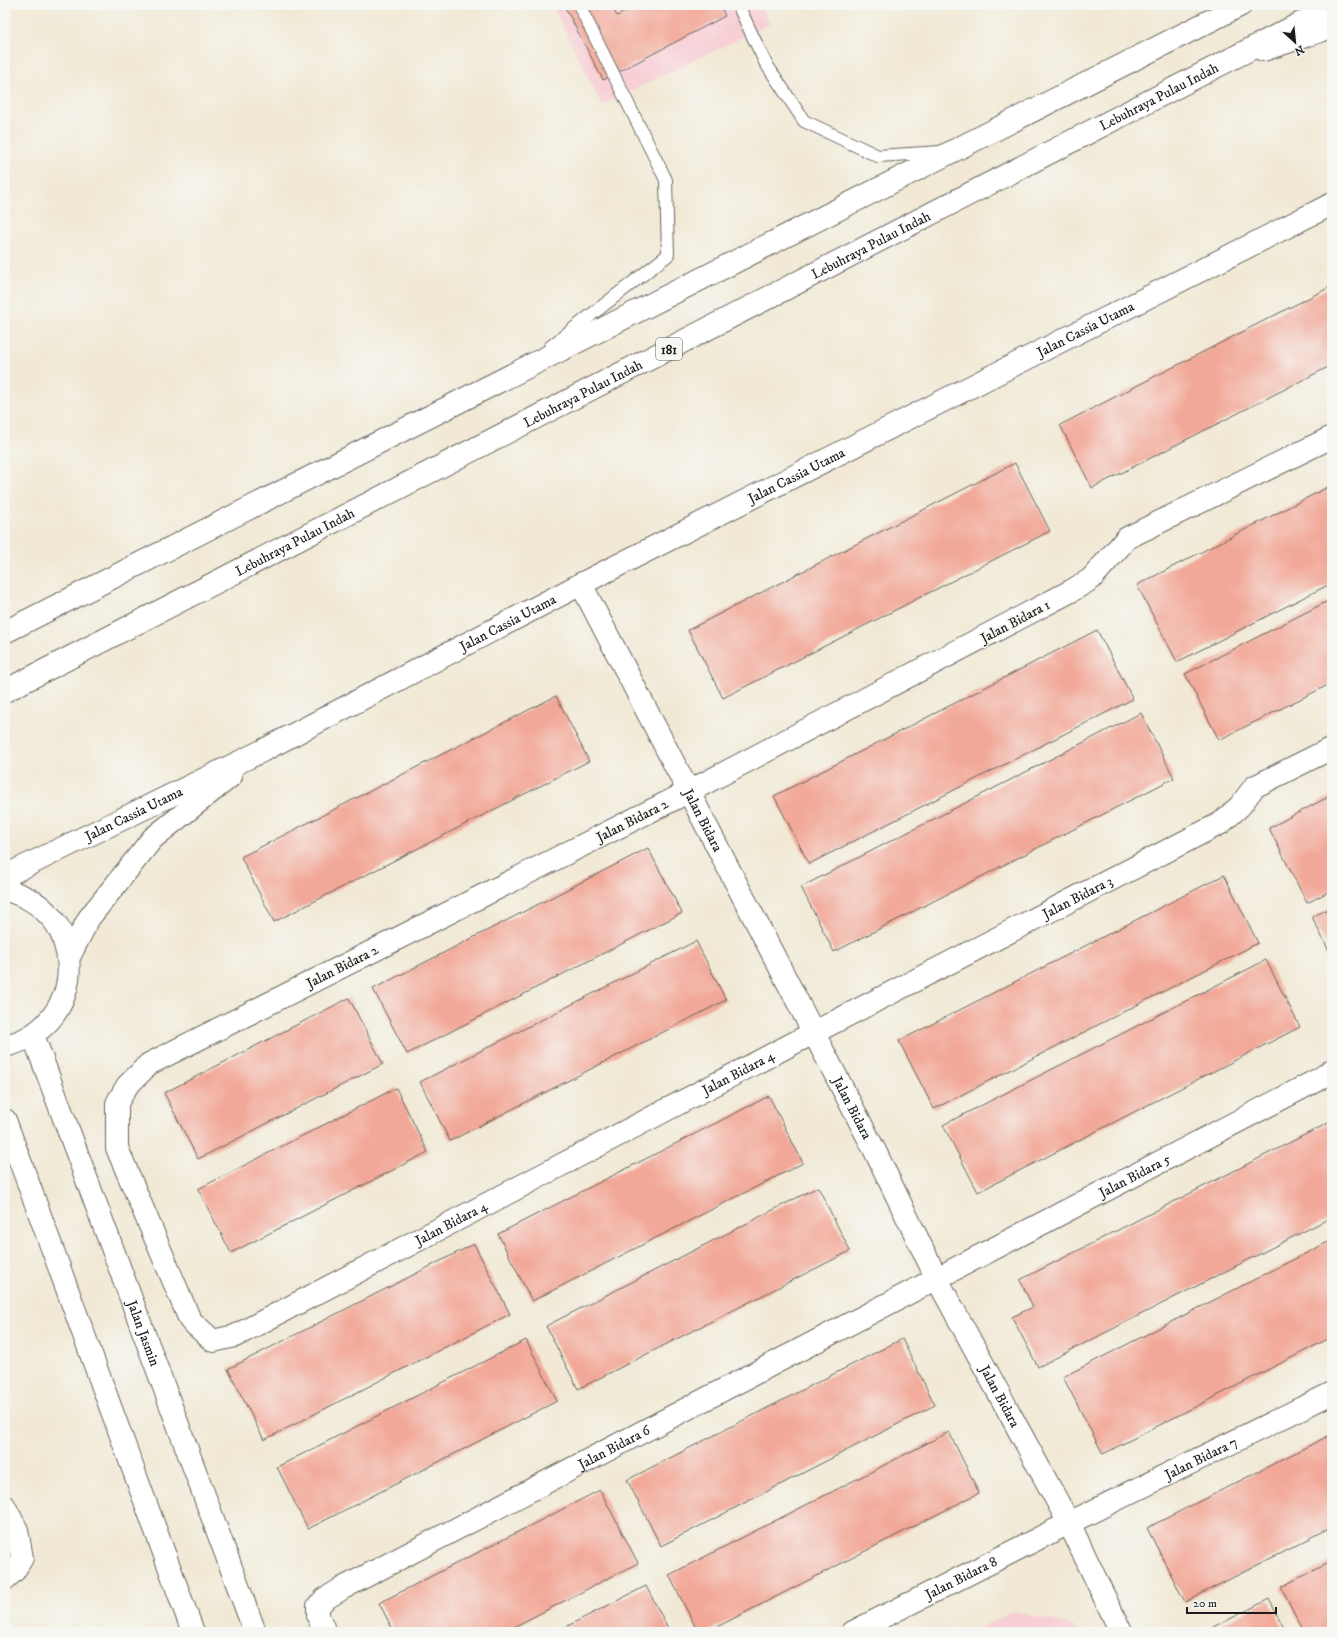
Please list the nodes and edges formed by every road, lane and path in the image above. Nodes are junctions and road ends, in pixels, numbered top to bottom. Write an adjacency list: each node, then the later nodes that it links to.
1 (579, 5): 9 (lane)
2 (738, 5): 7 (lane)
3 (1240, 5): 7 (street)
4 (1332, 7): 6 (street, Lebuhraya Pulau Indah / 181)
5 (1332, 26): 6 (street)
6 (1219, 66): 13 (street, Lebuhraya Pulau Indah / 181)
7 (954, 151): 9 (street)
8 (1332, 204): 11 (street, Jalan Cassia Utama)
9 (516, 373): 12 (street)
10 (1332, 437): 16 (street, Jalan Bidara 1)
11 (581, 584): 15 (street, Jalan Cassia Utama); 16 (street, Jalan Bidara)
12 (5, 632)
13 (5, 691)
14 (1332, 748): 20 (street, Jalan Bidara 3)
15 (262, 751): 17 (street, Jalan Cassia Utama); 19 (street, Jalan Cassia Utama)
16 (688, 792): 20 (street, Jalan Bidara); 25 (street, Jalan Bidara 2)
17 (5, 876)
18 (5, 890): 19 (street)
19 (69, 957): 21 (street)
20 (813, 1033): 25 (street, Jalan Bidara 4); 26 (street, Jalan Bidara)
21 (34, 1035): 22 (street); 32 (street, Jalan Jasmin)
22 (5, 1046)
23 (1332, 1070): 26 (street, Jalan Bidara 5)
24 (5, 1120): 31 (street)
25 (146, 1217)
26 (937, 1279): 29 (street, Jalan Bidara); 33 (street, Jalan Bidara 6)
27 (1332, 1393): 29 (street, Jalan Bidara 7)
28 (5, 1507): 30 (street)
29 (1069, 1523): 34 (street, Jalan Bidara 8); 35 (street, Jalan Bidara)
30 (5, 1579)
31 (193, 1632)
32 (255, 1632)
33 (325, 1632)
34 (853, 1632)
35 (1121, 1632)

